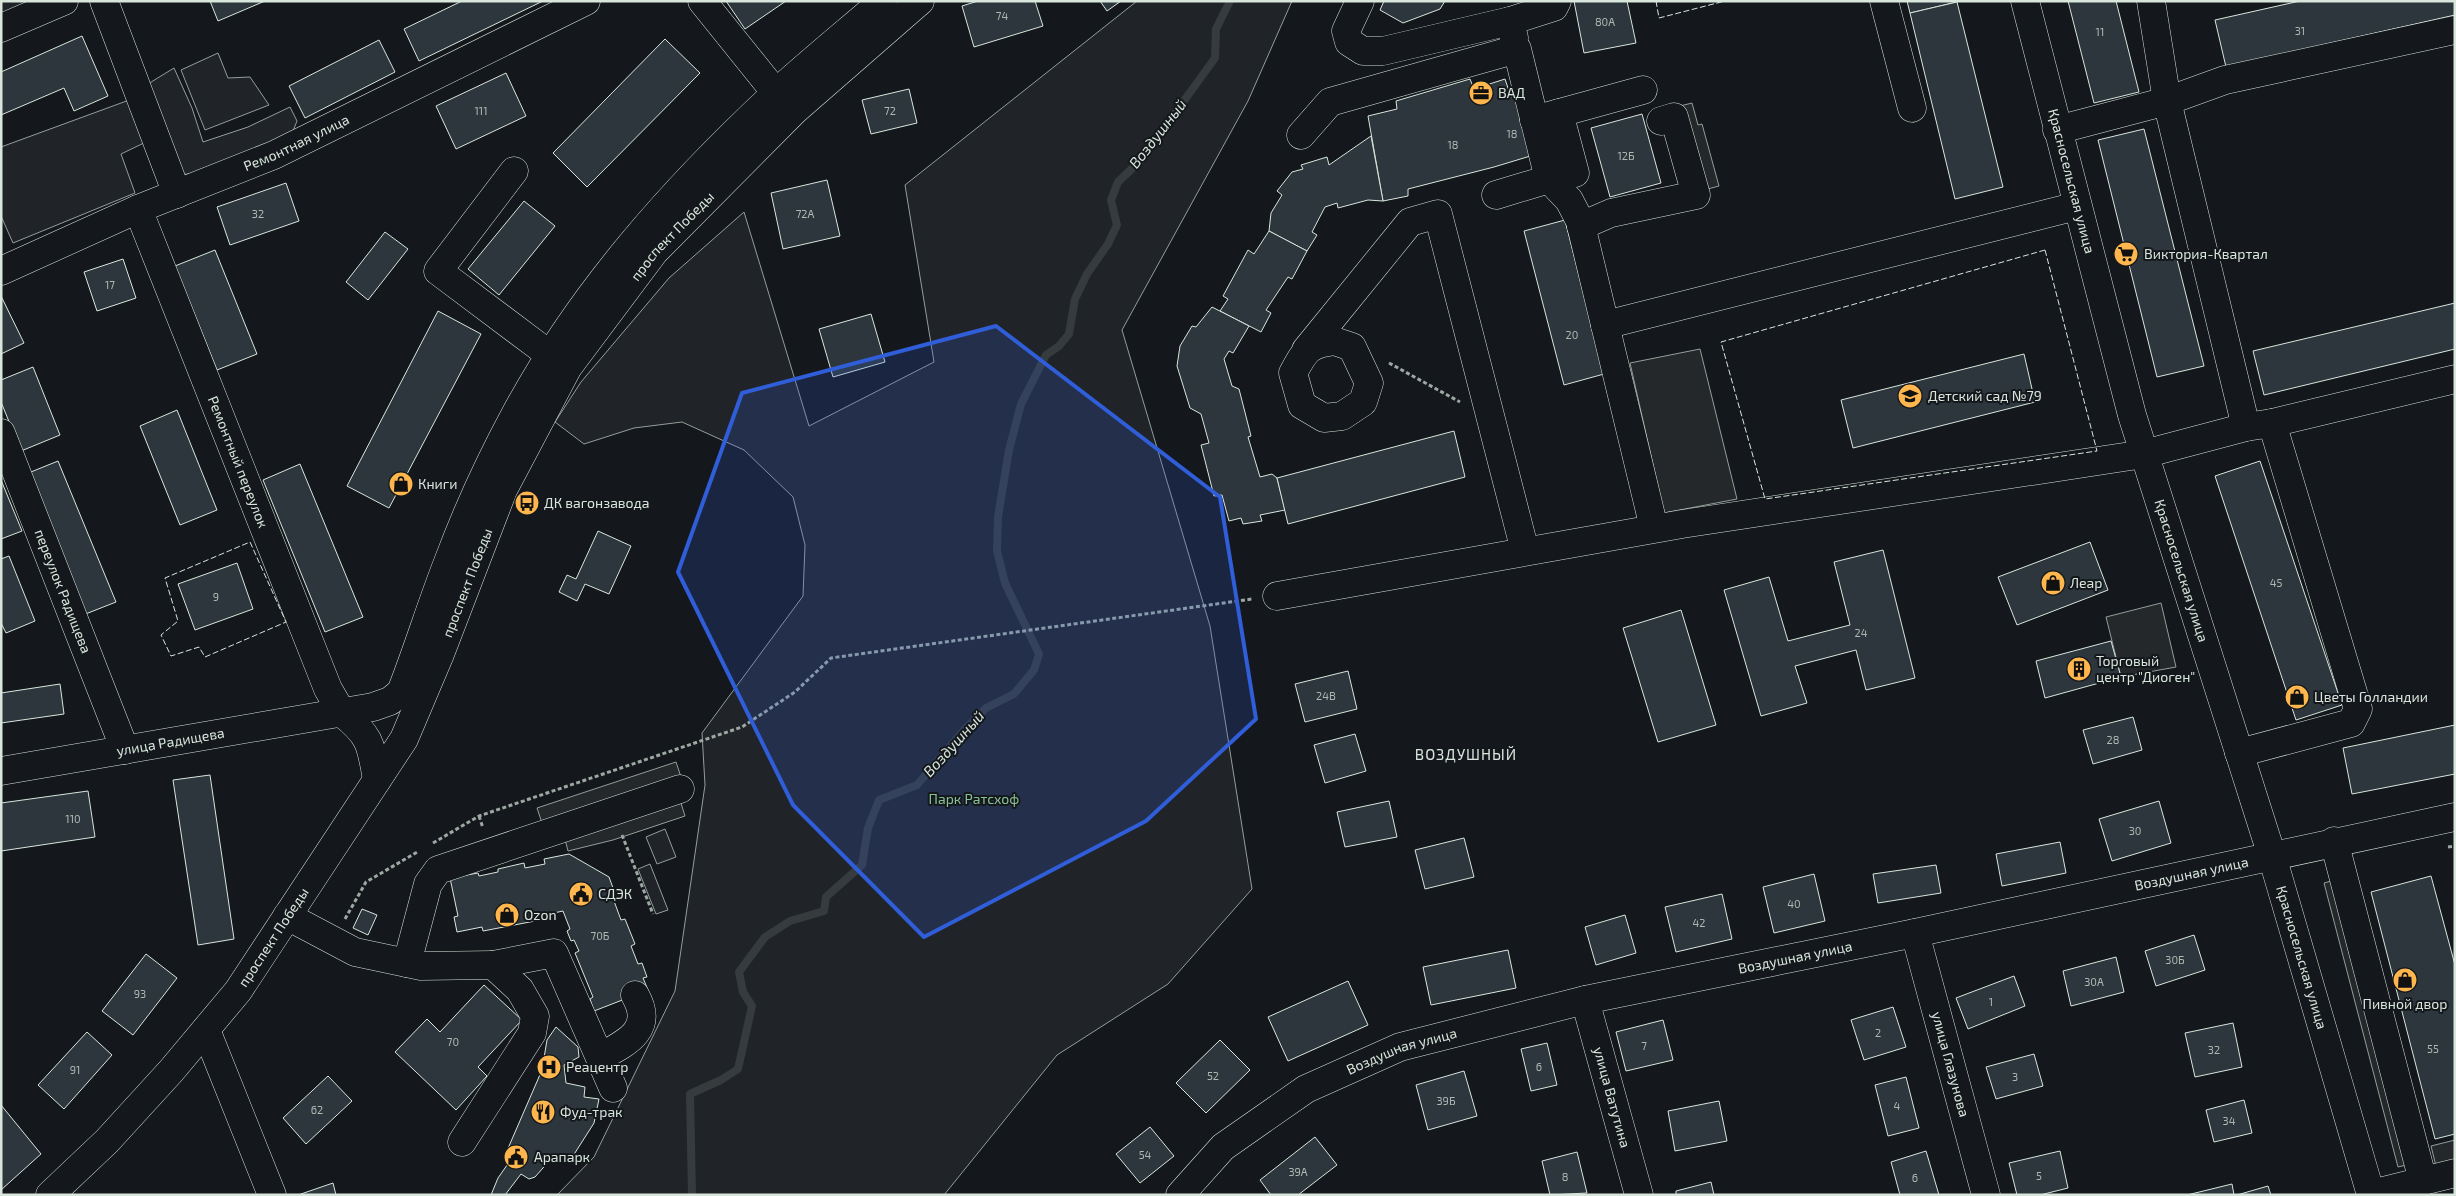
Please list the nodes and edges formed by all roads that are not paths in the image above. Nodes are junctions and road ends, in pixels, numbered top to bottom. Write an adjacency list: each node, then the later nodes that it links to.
1 (64, 1): 13 (main road)
2 (104, 1): 27 (main road)
3 (586, 1): 27 (main road, Ремонтная улица)
4 (702, 1): 17 (main road)
5 (883, 1): 17 (main road, проспект Победы)
6 (920, 1): 48 (main road, проспект Победы)
7 (1360, 1): 12 (main road)
8 (1557, 1): 12 (main road)
9 (1884, 1): 19 (main road)
10 (2025, 1): 22 (main road, Красносельская улица)
11 (2150, 1): 18 (main road)
12 (1510, 21): 15 (main road)
13 (1, 28)
14 (2455, 30): 18 (main road)
15 (1516, 49): 20 (main road); 23 (main road)
16 (1643, 90): 20 (main road)
17 (776, 93): 35 (main road, проспект Победы)
18 (2167, 101): 22 (main road); 37 (main road)
19 (1912, 108)
20 (1547, 116): 25 (main road); 26 (main road)
21 (1661, 121): 31 (main road)
22 (2057, 130): 29 (main road, Красносельская улица)
23 (1300, 135)
24 (514, 171): 35 (main road)
25 (1575, 173)
26 (1549, 179): 28 (main road); 31 (main road)
27 (177, 194): 30 (main road, Ремонтная улица)
28 (1496, 194)
29 (2077, 206): 33 (main road); 39 (main road, Красносельская улица)
30 (138, 209): 32 (main road, Ремонтная улица); 44 (main road, Ремонтный переулок)
31 (1580, 226): 33 (main road)
32 (1, 271)
33 (1605, 325): 40 (main road)
34 (1306, 350): 41 (main road)
35 (550, 355): 43 (main road, проспект Победы)
36 (2455, 379): 37 (main road)
37 (2259, 425): 39 (main road); 46 (main road)
38 (1, 433): 45 (main road, переулок Радищева)
39 (2144, 454): 40 (main road); 46 (main road, Красносельская улица)
40 (1654, 528): 41 (main road)
41 (1525, 551): 42 (main road)
42 (1277, 596)
43 (406, 680): 44 (main road, улица Радищева)
44 (342, 712): 45 (main road, улица Радищева); 48 (main road)
45 (125, 750): 47 (main road, улица Радищева)
46 (2240, 753): 52 (main road, Красносельская улица)
47 (1, 771)
48 (377, 780): 53 (main road, проспект Победы)
49 (680, 789): 55 (main road)
50 (2455, 817): 51 (main road, Воздушная улица)
51 (2334, 842): 52 (main road, Воздушная улица); 64 (main road)
52 (2272, 856): 54 (main road, Воздушная улица); 70 (main road, Красносельская улица)
53 (286, 916): 55 (main road); 59 (main road, проспект Победы)
54 (1915, 933): 58 (main road, Воздушная улица); 69 (main road, улица Глазунова)
55 (407, 963): 56 (main road)
56 (493, 965): 60 (main road); 62 (main road)
57 (635, 995): 60 (main road)
58 (1585, 1000): 67 (main road, Воздушная улица); 68 (main road, улица Ватутина)
59 (206, 1030): 65 (main road, проспект Победы); 66 (main road)
60 (600, 1057): 61 (main road)
61 (613, 1088)
62 (462, 1142)
63 (2455, 1173): 64 (main road)
64 (2423, 1181): 70 (main road)
65 (50, 1195)
66 (272, 1195)
67 (1180, 1195)
68 (1639, 1195)
69 (1986, 1195)
70 (2371, 1195)

